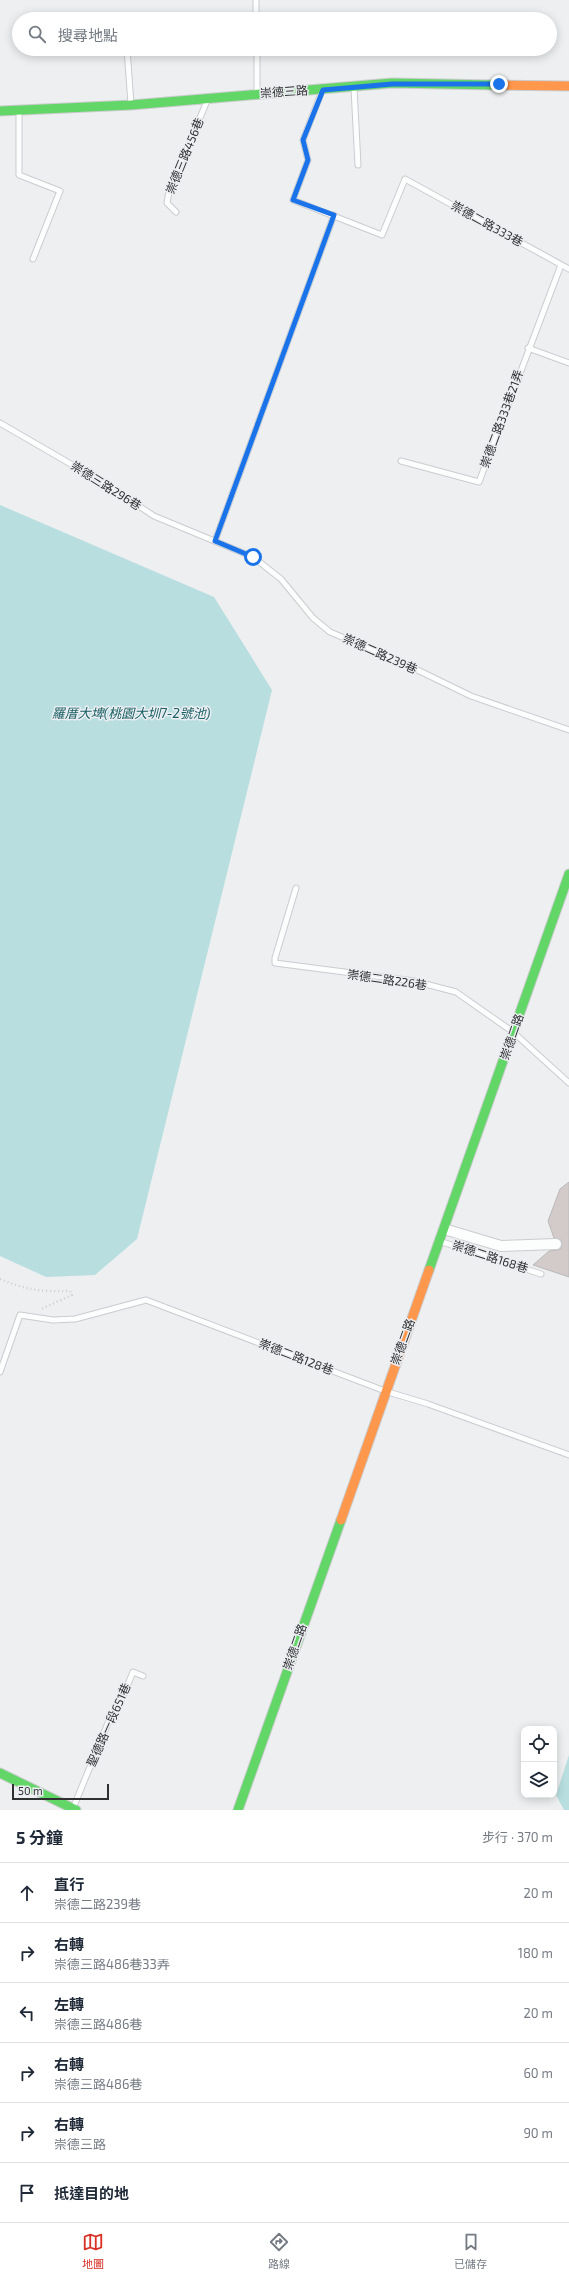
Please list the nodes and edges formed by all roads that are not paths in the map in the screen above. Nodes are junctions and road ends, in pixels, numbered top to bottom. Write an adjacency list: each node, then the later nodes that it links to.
1 (256, 0): 2 (lane)
2 (256, 12)
3 (128, 56): 10 (lane)
4 (257, 56): 8 (lane)
5 (569, 86): 6 (street, 崇德三路)
6 (354, 87): 7 (street, 崇德三路); 13 (lane)
7 (323, 90): 8 (street, 崇德三路); 15 (lane)
8 (258, 94): 9 (street, 崇德三路)
9 (208, 98): 10 (street, 崇德三路); 14 (lane, 崇德三路456巷)
10 (131, 105): 12 (street, 崇德三路)
11 (0, 111): 12 (street, 崇德三路)
12 (19, 111): 16 (lane)
13 (358, 164)
14 (176, 212)
15 (334, 215): 17 (lane, 崇德二路333巷); 23 (lane)
16 (33, 259)
17 (561, 265): 18 (lane, 崇德二路333巷); 19 (lane, 崇德二路333巷21弄)
18 (569, 269)
19 (528, 348): 20 (lane); 22 (lane, 崇德二路333巷21弄)
20 (569, 363)
21 (0, 423): 23 (lane, 崇德三路296巷)
22 (401, 461)
23 (215, 541): 24 (lane, 崇德二路239巷)
24 (569, 730)
25 (569, 874): 27 (street, 崇德二路)
26 (296, 888): 27 (lane, 崇德二路226巷)
27 (513, 1032): 28 (lane, 崇德二路226巷); 29 (street, 崇德二路)
28 (569, 1083)
29 (444, 1229): 30 (street, 崇德二路); 31 (street)
30 (439, 1241): 32 (lane, 崇德二路168巷); 34 (street, 崇德二路)
31 (556, 1244)
32 (541, 1274)
33 (0, 1372): 34 (lane, 崇德二路128巷)
34 (385, 1391): 35 (lane, 崇德二路128巷); 39 (street, 崇德二路)
35 (569, 1455)
36 (143, 1676): 38 (lane, 聖德路一段651巷)
37 (0, 1773): 38 (street)
38 (75, 1809)
39 (238, 1810)

